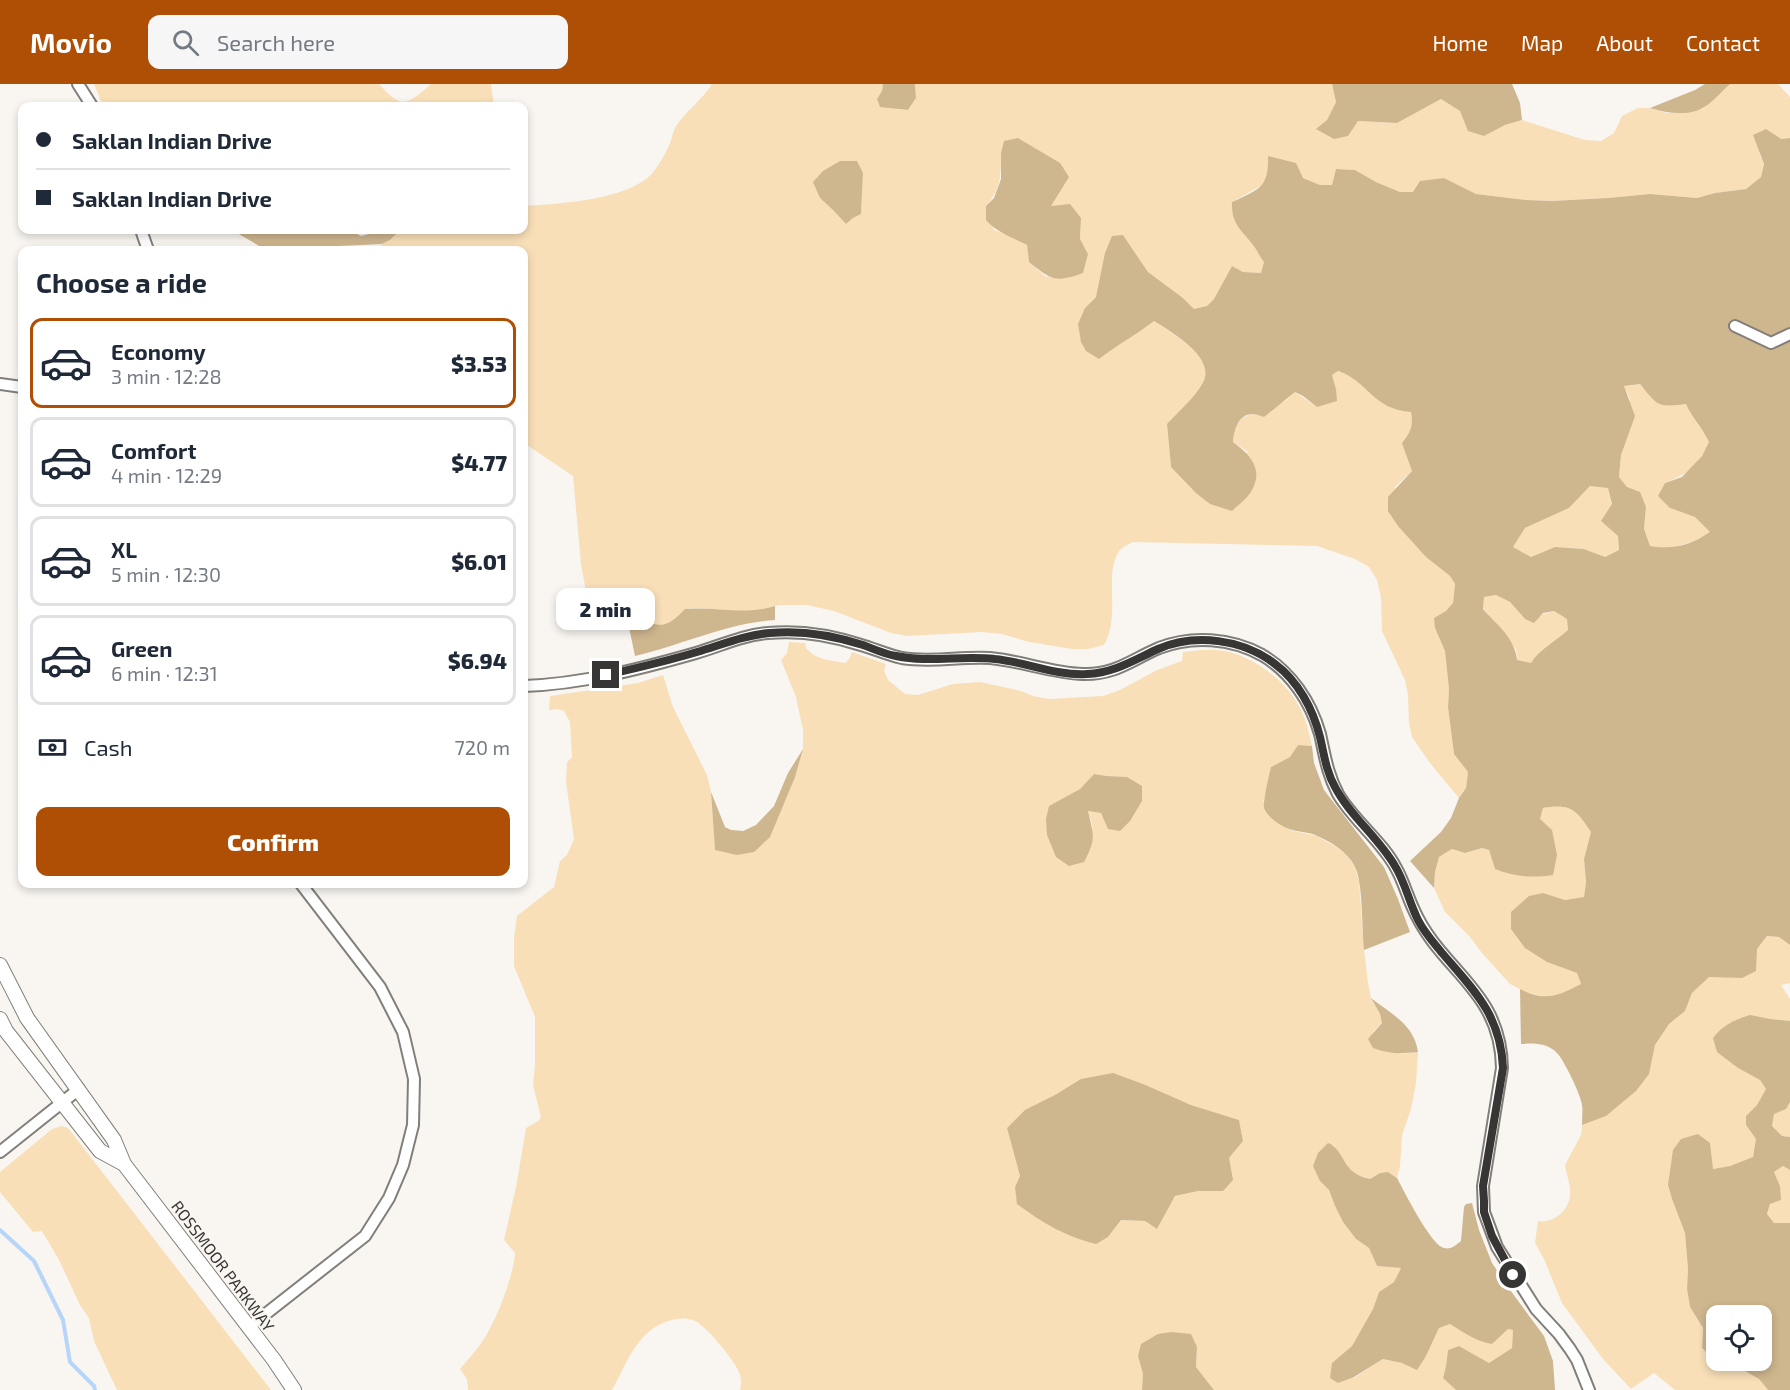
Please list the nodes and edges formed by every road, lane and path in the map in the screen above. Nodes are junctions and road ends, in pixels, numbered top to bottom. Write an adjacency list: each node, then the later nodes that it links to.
1 (78, 84): 2 (street)
2 (89, 102)
3 (1735, 326): 4 (street)
4 (1790, 334)
5 (0, 384): 6 (street)
6 (18, 386)
7 (528, 686): 17 (street)
8 (304, 888): 15 (street)
9 (0, 965): 11 (street, ROSSMOOR PARKWAY)
10 (0, 1019): 12 (street, ROSSMOOR PARKWAY)
11 (79, 1089): 12 (street); 14 (street, ROSSMOOR PARKWAY)
12 (62, 1102): 13 (street); 14 (street, ROSSMOOR PARKWAY)
13 (0, 1152)
14 (124, 1164): 15 (street, ROSSMOOR PARKWAY)
15 (249, 1327): 16 (street, ROSSMOOR PARKWAY)
16 (294, 1390)
17 (1589, 1390)

